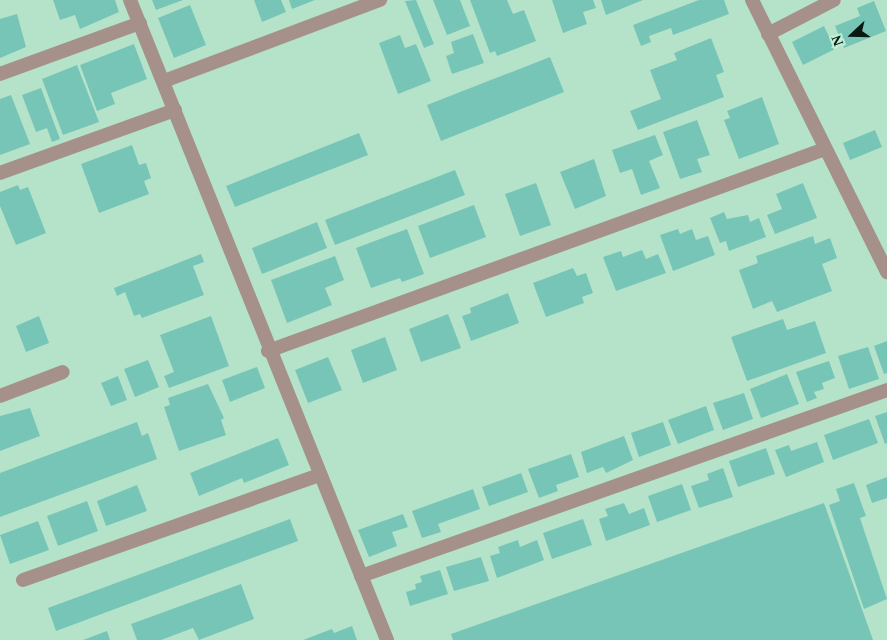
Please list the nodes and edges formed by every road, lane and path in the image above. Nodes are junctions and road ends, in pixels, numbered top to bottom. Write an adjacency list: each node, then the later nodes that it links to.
1 (130, 0): 5 (street)
2 (380, 0): 8 (street)
3 (752, 0): 6 (street)
4 (834, 0): 6 (street)
5 (140, 23): 7 (street); 8 (street)
6 (768, 34): 10 (street)
7 (0, 74)
8 (164, 81): 9 (street)
9 (174, 110): 11 (street); 13 (street)
10 (825, 149): 12 (street); 13 (street)
11 (0, 173)
12 (887, 272)
13 (268, 351): 17 (street)
14 (63, 372): 16 (street)
15 (887, 390): 18 (street)
16 (0, 396)
17 (319, 475): 18 (street); 19 (street)
18 (360, 576): 20 (street)
19 (23, 580)
20 (387, 640)

